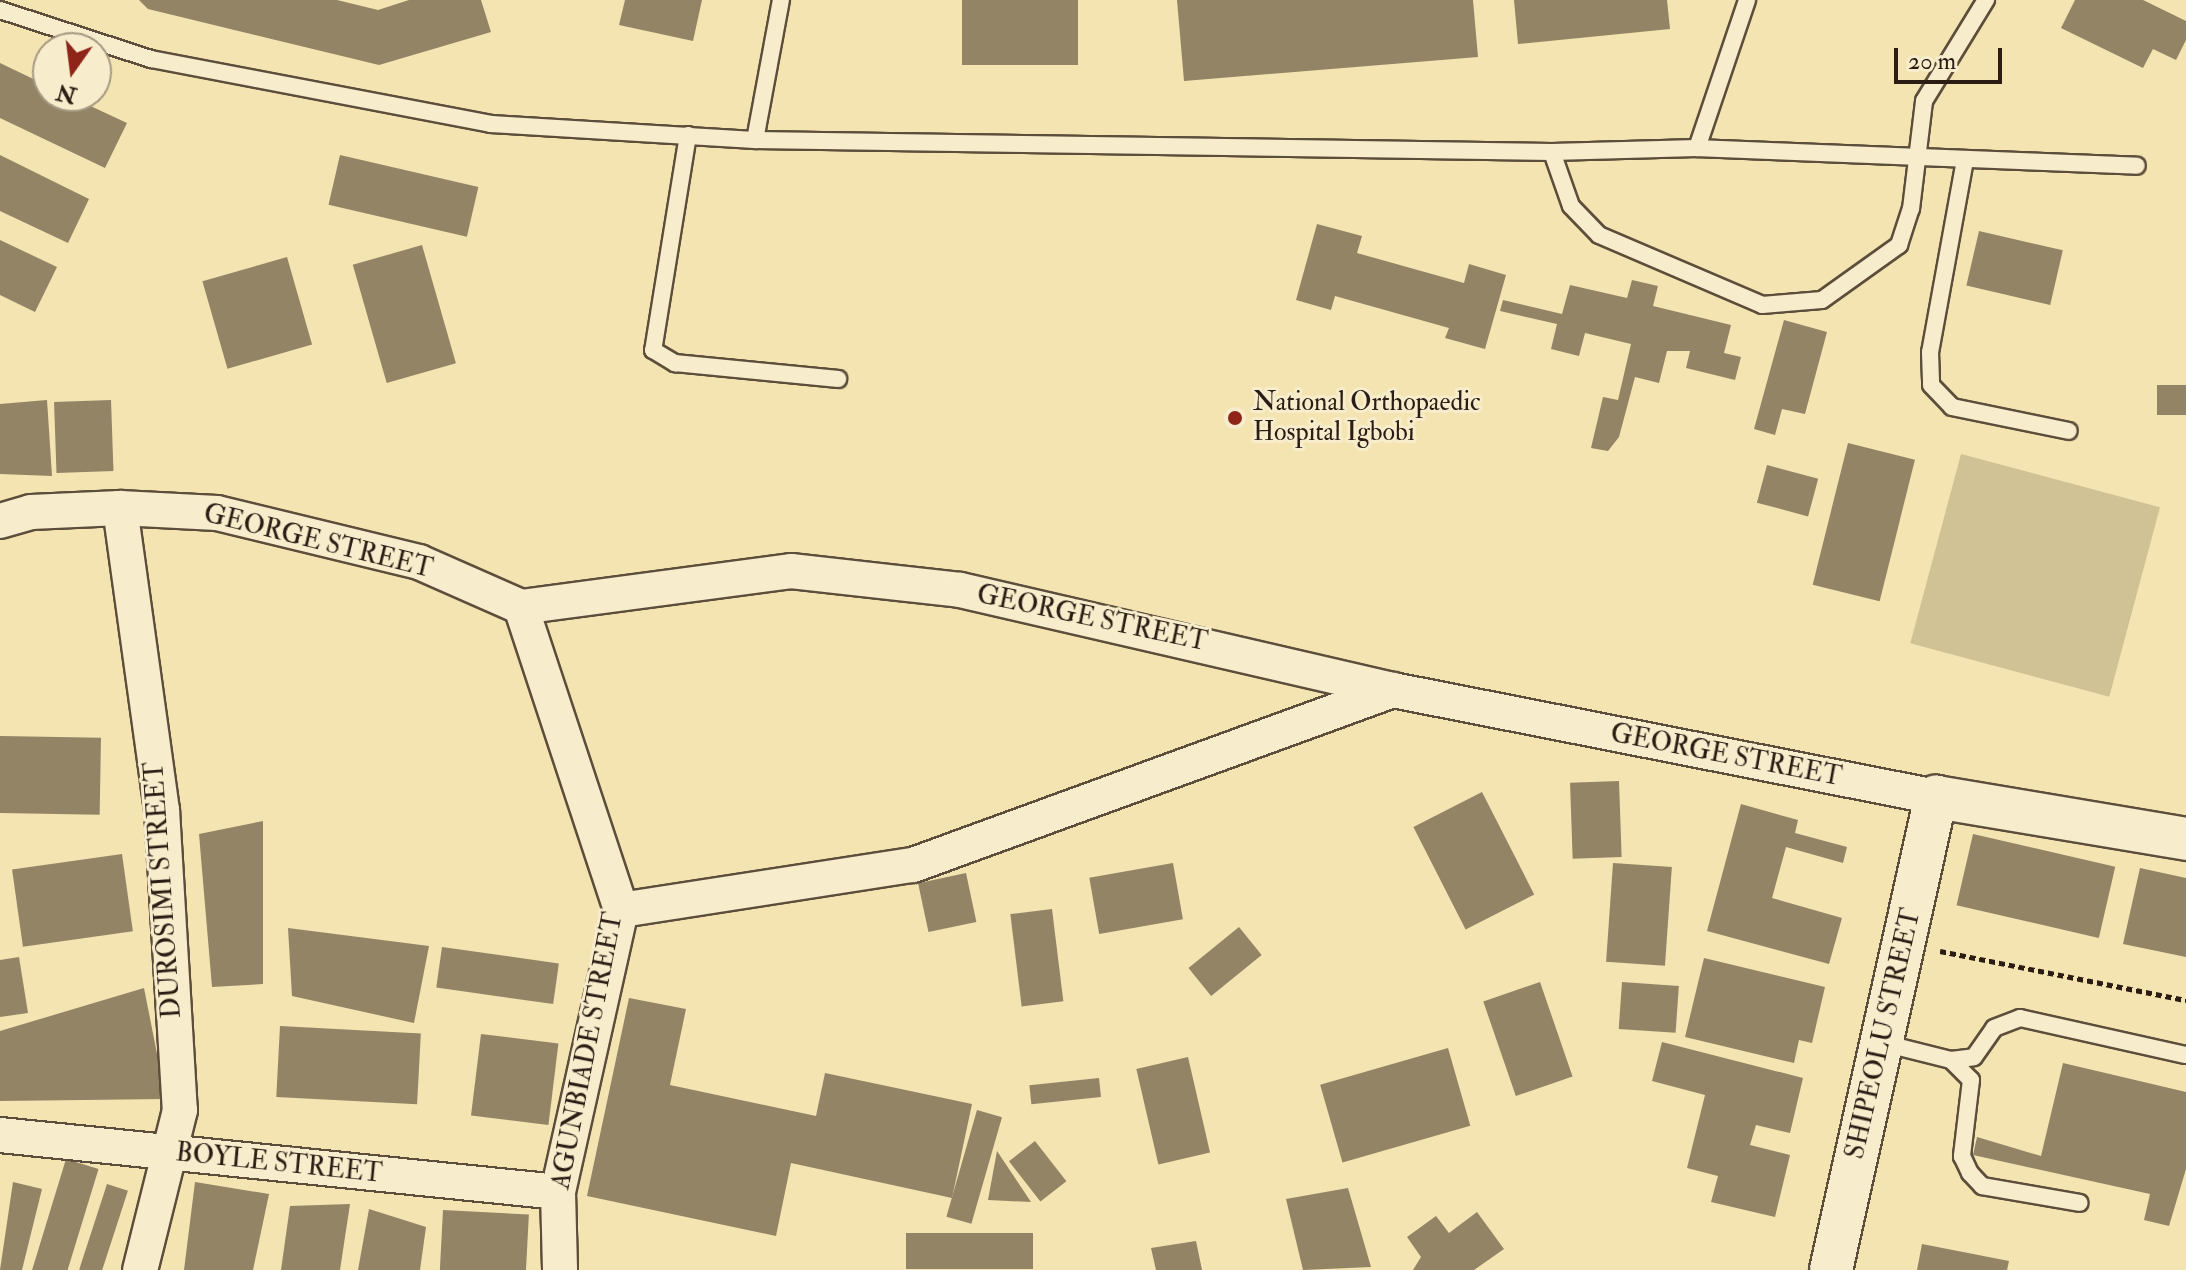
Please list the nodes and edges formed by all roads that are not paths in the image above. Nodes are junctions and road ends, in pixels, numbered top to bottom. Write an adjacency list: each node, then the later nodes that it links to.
1 (781, 0): 6 (lane)
2 (1747, 0): 7 (lane)
3 (1986, 0): 10 (lane)
4 (0, 10): 5 (lane)
5 (688, 135): 6 (lane); 12 (lane)
6 (755, 140): 8 (lane)
7 (1697, 148): 8 (lane); 10 (lane)
8 (1552, 152): 10 (lane)
9 (1965, 160): 10 (lane); 11 (lane); 13 (lane)
10 (1917, 161)
11 (2137, 166)
12 (838, 379)
13 (2069, 431)
14 (120, 508): 15 (street, GEORGE STREET); 16 (street, GEORGE STREET); 25 (street, DUROSIMI STREET)
15 (0, 521)
16 (521, 607): 17 (street, GEORGE STREET); 20 (street, AGUNBIADE STREET)
17 (1393, 690): 18 (street, GEORGE STREET); 20 (street)
18 (1936, 797): 19 (street, GEORGE STREET); 21 (street, SHIPEOLU STREET)
19 (2186, 839)
20 (621, 910): 26 (street, AGUNBIADE STREET)
21 (1881, 1043): 23 (lane); 30 (street, SHIPEOLU STREET)
22 (2186, 1055): 23 (lane)
23 (1951, 1060): 27 (lane)
24 (0, 1135): 25 (street, BOYLE STREET)
25 (170, 1154): 26 (street, BOYLE STREET); 28 (street, DUROSIMI STREET)
26 (558, 1192): 29 (street, AGUNBIADE STREET)
27 (2080, 1203)
28 (140, 1270)
29 (560, 1270)
30 (1831, 1270)

